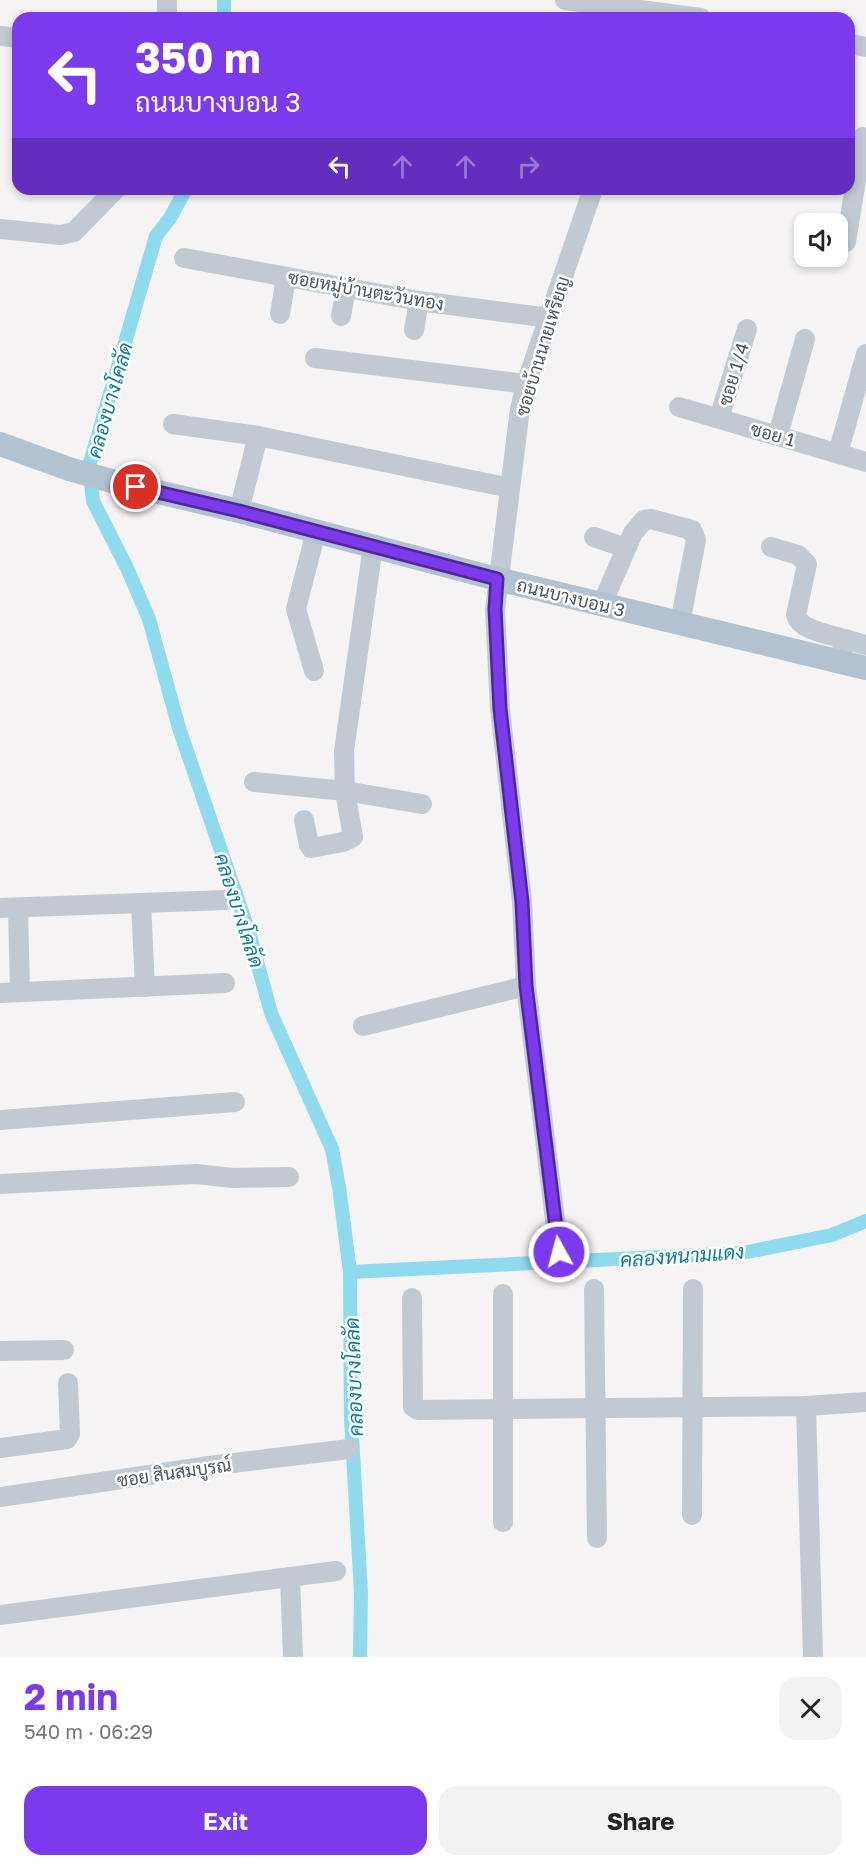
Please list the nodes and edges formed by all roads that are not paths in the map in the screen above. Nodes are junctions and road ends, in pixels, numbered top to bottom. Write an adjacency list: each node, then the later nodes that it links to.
1 (565, 0): 2 (street)
2 (624, 9): 3 (street)
3 (659, 12)
4 (859, 137): 5 (street)
5 (855, 169)
6 (110, 195): 10 (street)
7 (591, 195): 17 (street, ซอยบ้านนายเหรียญ)
8 (852, 195): 9 (street)
9 (848, 226)
10 (0, 229)
11 (184, 258): 12 (street, ซอยหมู่บ้านตะวันทอง)
12 (286, 277): 13 (street, ซอยหมู่บ้านตะวันทอง); 15 (street)
13 (346, 288): 14 (street, ซอยหมู่บ้านตะวันทอง); 16 (street)
14 (419, 300): 17 (street, ซอยหมู่บ้านตะวันทอง); 19 (street)
15 (280, 314)
16 (341, 316)
17 (549, 318): 23 (street, ซอยบ้านนายเหรียญ)
18 (747, 329): 25 (street, ซอย 1/4)
19 (414, 330)
20 (805, 339): 27 (street)
21 (866, 354): 30 (street)
22 (315, 358): 23 (street)
23 (526, 384): 32 (street, ซอยบ้านนายเหรียญ)
24 (679, 406): 25 (street, ซอย 1)
25 (719, 418): 27 (street, ซอย 1)
26 (173, 424): 28 (street)
27 (778, 435): 30 (street, ซอย 1)
28 (258, 436): 32 (street); 33 (street)
29 (0, 444): 33 (main road, ถนนบางบอน 3)
30 (838, 453): 31 (street, ซอย 1)
31 (866, 462)
32 (510, 488): 39 (street, ซอยบ้านนายเหรียญ)
33 (239, 511): 34 (main road, ถนนบางบอน 3)
34 (316, 531): 36 (main road, ถนนบางบอน 3); 45 (street)
35 (594, 537): 38 (street)
36 (373, 546): 39 (main road, ถนนบางบอน 3); 47 (street)
37 (771, 547): 43 (street)
38 (626, 548): 40 (street); 41 (street)
39 (497, 579): 40 (main road, ถนนบางบอน 3); 54 (street, ซอยบ้านนายเหรียญ)
40 (602, 604): 41 (main road, ถนนบางบอน 3)
41 (680, 623): 43 (main road, ถนนบางบอน 3)
42 (866, 645): 43 (street)
43 (842, 650): 44 (main road, ถนนบางบอน 3)
44 (866, 668)
45 (315, 670)
46 (254, 782): 47 (street)
47 (345, 791): 48 (street); 49 (street)
48 (422, 804)
49 (304, 820)
50 (227, 900): 51 (street)
51 (141, 903): 52 (street); 55 (street)
52 (9, 908): 56 (street)
53 (225, 983): 55 (street)
54 (526, 986): 58 (street); 63 (street, ซอยบ้านนายเหรียญ)
55 (145, 987): 56 (street)
56 (20, 992): 57 (street)
57 (0, 993)
58 (363, 1026)
59 (235, 1102): 60 (street)
60 (0, 1120)
61 (289, 1177): 62 (street)
62 (0, 1184)
63 (559, 1252)
64 (594, 1289): 74 (street)
65 (693, 1289): 73 (street)
66 (502, 1294): 75 (street)
67 (412, 1298): 75 (street)
68 (64, 1350): 69 (street)
69 (0, 1351)
70 (68, 1383): 76 (street)
71 (866, 1402): 72 (street)
72 (806, 1406): 73 (street); 86 (street)
73 (692, 1407): 74 (street); 79 (street)
74 (595, 1408): 75 (street); 81 (street)
75 (503, 1409): 80 (street)
76 (0, 1448)
77 (349, 1449): 78 (street, ซอย สินสมบูรณ์)
78 (0, 1497)
79 (693, 1515)
80 (503, 1522)
81 (597, 1538)
82 (336, 1571): 83 (street)
83 (290, 1577): 84 (street); 85 (street)
84 (0, 1615)
85 (293, 1657)
86 (813, 1657)

